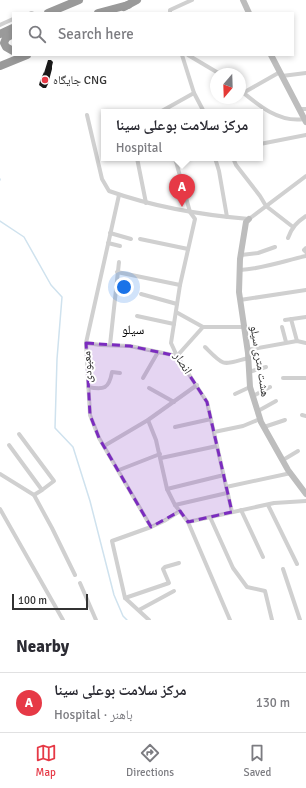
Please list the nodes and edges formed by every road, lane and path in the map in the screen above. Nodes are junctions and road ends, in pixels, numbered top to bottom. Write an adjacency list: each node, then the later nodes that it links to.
1 (79, 0): 6 (highway)
2 (137, 0): 5 (highway)
3 (192, 0): 9 (street)
4 (243, 0): 10 (street)
5 (128, 5): 7 (highway); 8 (highway)
6 (51, 12)
7 (102, 12)
8 (115, 12)
9 (170, 12)
10 (249, 12)
11 (12, 19): 12 (street)
12 (0, 25)
13 (12, 28): 14 (highway)
14 (0, 34)
15 (12, 35): 16 (highway)
16 (12, 50)
17 (25, 56): 21 (highway)
18 (182, 56): 26 (street)
19 (190, 56): 22 (street)
20 (272, 56): 24 (street)
21 (0, 66)
22 (210, 68)
23 (306, 72): 24 (street)
24 (281, 74): 25 (street); 30 (street)
25 (246, 89)
26 (194, 93): 28 (street); 29 (street)
27 (246, 94): 32 (street)
28 (165, 109)
29 (202, 109)
30 (303, 109): 32 (street)
31 (87, 115): 40 (street)
32 (305, 121)
33 (306, 135): 34 (street)
34 (263, 143)
35 (138, 161): 41 (street)
36 (176, 161): 43 (street, انصار)
37 (216, 161): 45 (street)
38 (234, 161): 42 (street)
39 (306, 176): 42 (street)
40 (119, 195): 41 (street); 48 (street, معبودی)
41 (146, 203): 43 (street)
42 (266, 206): 46 (street); 47 (street)
43 (190, 212): 45 (street); 56 (street, انصار)
44 (306, 216): 47 (street)
45 (227, 217): 46 (street)
46 (249, 219): 58 (street, هشت متری سیلو)
47 (293, 227): 49 (street)
48 (110, 233): 50 (street); 52 (street, معبودی)
49 (288, 238)
50 (131, 239)
51 (140, 239): 56 (street)
52 (108, 243): 53 (street); 79 (street, معبودی)
53 (120, 246)
54 (275, 247): 58 (street)
55 (306, 248): 57 (street)
56 (188, 249): 63 (street, انصار)
57 (306, 252)
58 (241, 255): 61 (street, هشت متری سیلو)
59 (306, 256): 61 (street)
60 (119, 262): 62 (street)
61 (240, 270): 66 (street, هشت متری سیلو)
62 (117, 272): 63 (street); 81 (street)
63 (180, 285): 67 (street, انصار)
64 (306, 290): 66 (street)
65 (141, 294): 67 (street)
66 (240, 300): 75 (street, هشت متری سیلو)
67 (177, 304): 68 (street, انصار)
68 (176, 312): 73 (street, انصار); 74 (street)
69 (137, 316): 73 (street)
70 (306, 317): 71 (street)
71 (291, 319): 72 (street); 77 (street)
72 (285, 320)
73 (174, 324): 85 (street, انصار)
74 (203, 327): 75 (street); 85 (street)
75 (243, 327): 83 (street, هشت متری سیلو)
76 (282, 327): 78 (street)
77 (297, 341): 78 (street); 80 (street)
78 (286, 342): 83 (street)
79 (86, 343): 81 (street); 94 (street, معبودی)
80 (306, 343)
81 (110, 345): 84 (street)
82 (205, 347): 86 (street)
83 (247, 350): 86 (street, هشت متری سیلو)
84 (158, 352): 85 (street); 90 (street)
85 (178, 356): 93 (street, انصار)
86 (248, 358): 89 (street, هشت متری سیلو)
87 (266, 367): 89 (street)
88 (120, 372): 94 (street)
89 (249, 372): 95 (street, هشت متری سیلو)
90 (143, 378)
91 (283, 378): 92 (street)
92 (306, 378)
93 (197, 385): 101 (street); 103 (street, انصار)
94 (88, 387): 112 (street, معبودی)
95 (250, 387): 98 (street); 99 (street, هشت متری سیلو)
96 (270, 387): 99 (street)
97 (149, 388): 101 (street)
98 (235, 394)
99 (253, 396): 102 (street, هشت متری سیلو)
100 (276, 401): 102 (street)
101 (174, 402): 105 (street)
102 (258, 411): 104 (street, هشت متری سیلو)
103 (211, 419): 107 (street); 109 (street, انصار)
104 (260, 419): 108 (street, هشت متری سیلو); 109 (street)
105 (148, 420): 112 (street); 115 (street)
106 (286, 420): 108 (street)
107 (175, 427)
108 (264, 427): 116 (street, هشت متری سیلو)
109 (214, 432): 113 (street, انصار)
110 (19, 434): 123 (street)
111 (9, 445): 123 (street)
112 (104, 446): 117 (street, معبودی)
113 (217, 446): 115 (street); 120 (street, انصار)
114 (298, 451): 116 (street)
115 (160, 456): 117 (street); 122 (street)
116 (283, 460): 118 (street, هشت متری سیلو)
117 (119, 470): 136 (street, معبودی)
118 (291, 473): 121 (street); 125 (street, هشت متری سیلو)
119 (0, 474): 126 (street)
120 (224, 475): 121 (street, انصار); 122 (street)
121 (226, 487): 124 (street, انصار)
122 (167, 489): 128 (street)
123 (42, 490): 126 (street)
124 (227, 493): 128 (street); 133 (street, انصار)
125 (306, 494)
126 (34, 495): 141 (street)
127 (306, 501): 129 (street)
128 (175, 505): 132 (street)
129 (268, 505): 131 (street); 139 (street)
130 (0, 509): 146 (street)
131 (241, 510): 133 (street); 137 (street)
132 (180, 512): 135 (street); 136 (street)
133 (232, 512): 134 (street)
134 (210, 517): 135 (street); 150 (street)
135 (188, 522): 149 (street)
136 (151, 527): 144 (street)
137 (263, 557)
138 (179, 563): 144 (street)
139 (297, 564)
140 (284, 569): 151 (street)
141 (75, 575)
142 (80, 583): 147 (street)
143 (174, 591): 145 (street)
144 (125, 598): 145 (street)
145 (139, 610): 148 (street)
146 (63, 620)
147 (96, 620)
148 (149, 620)
149 (230, 620)
150 (272, 620)
151 (300, 620)

